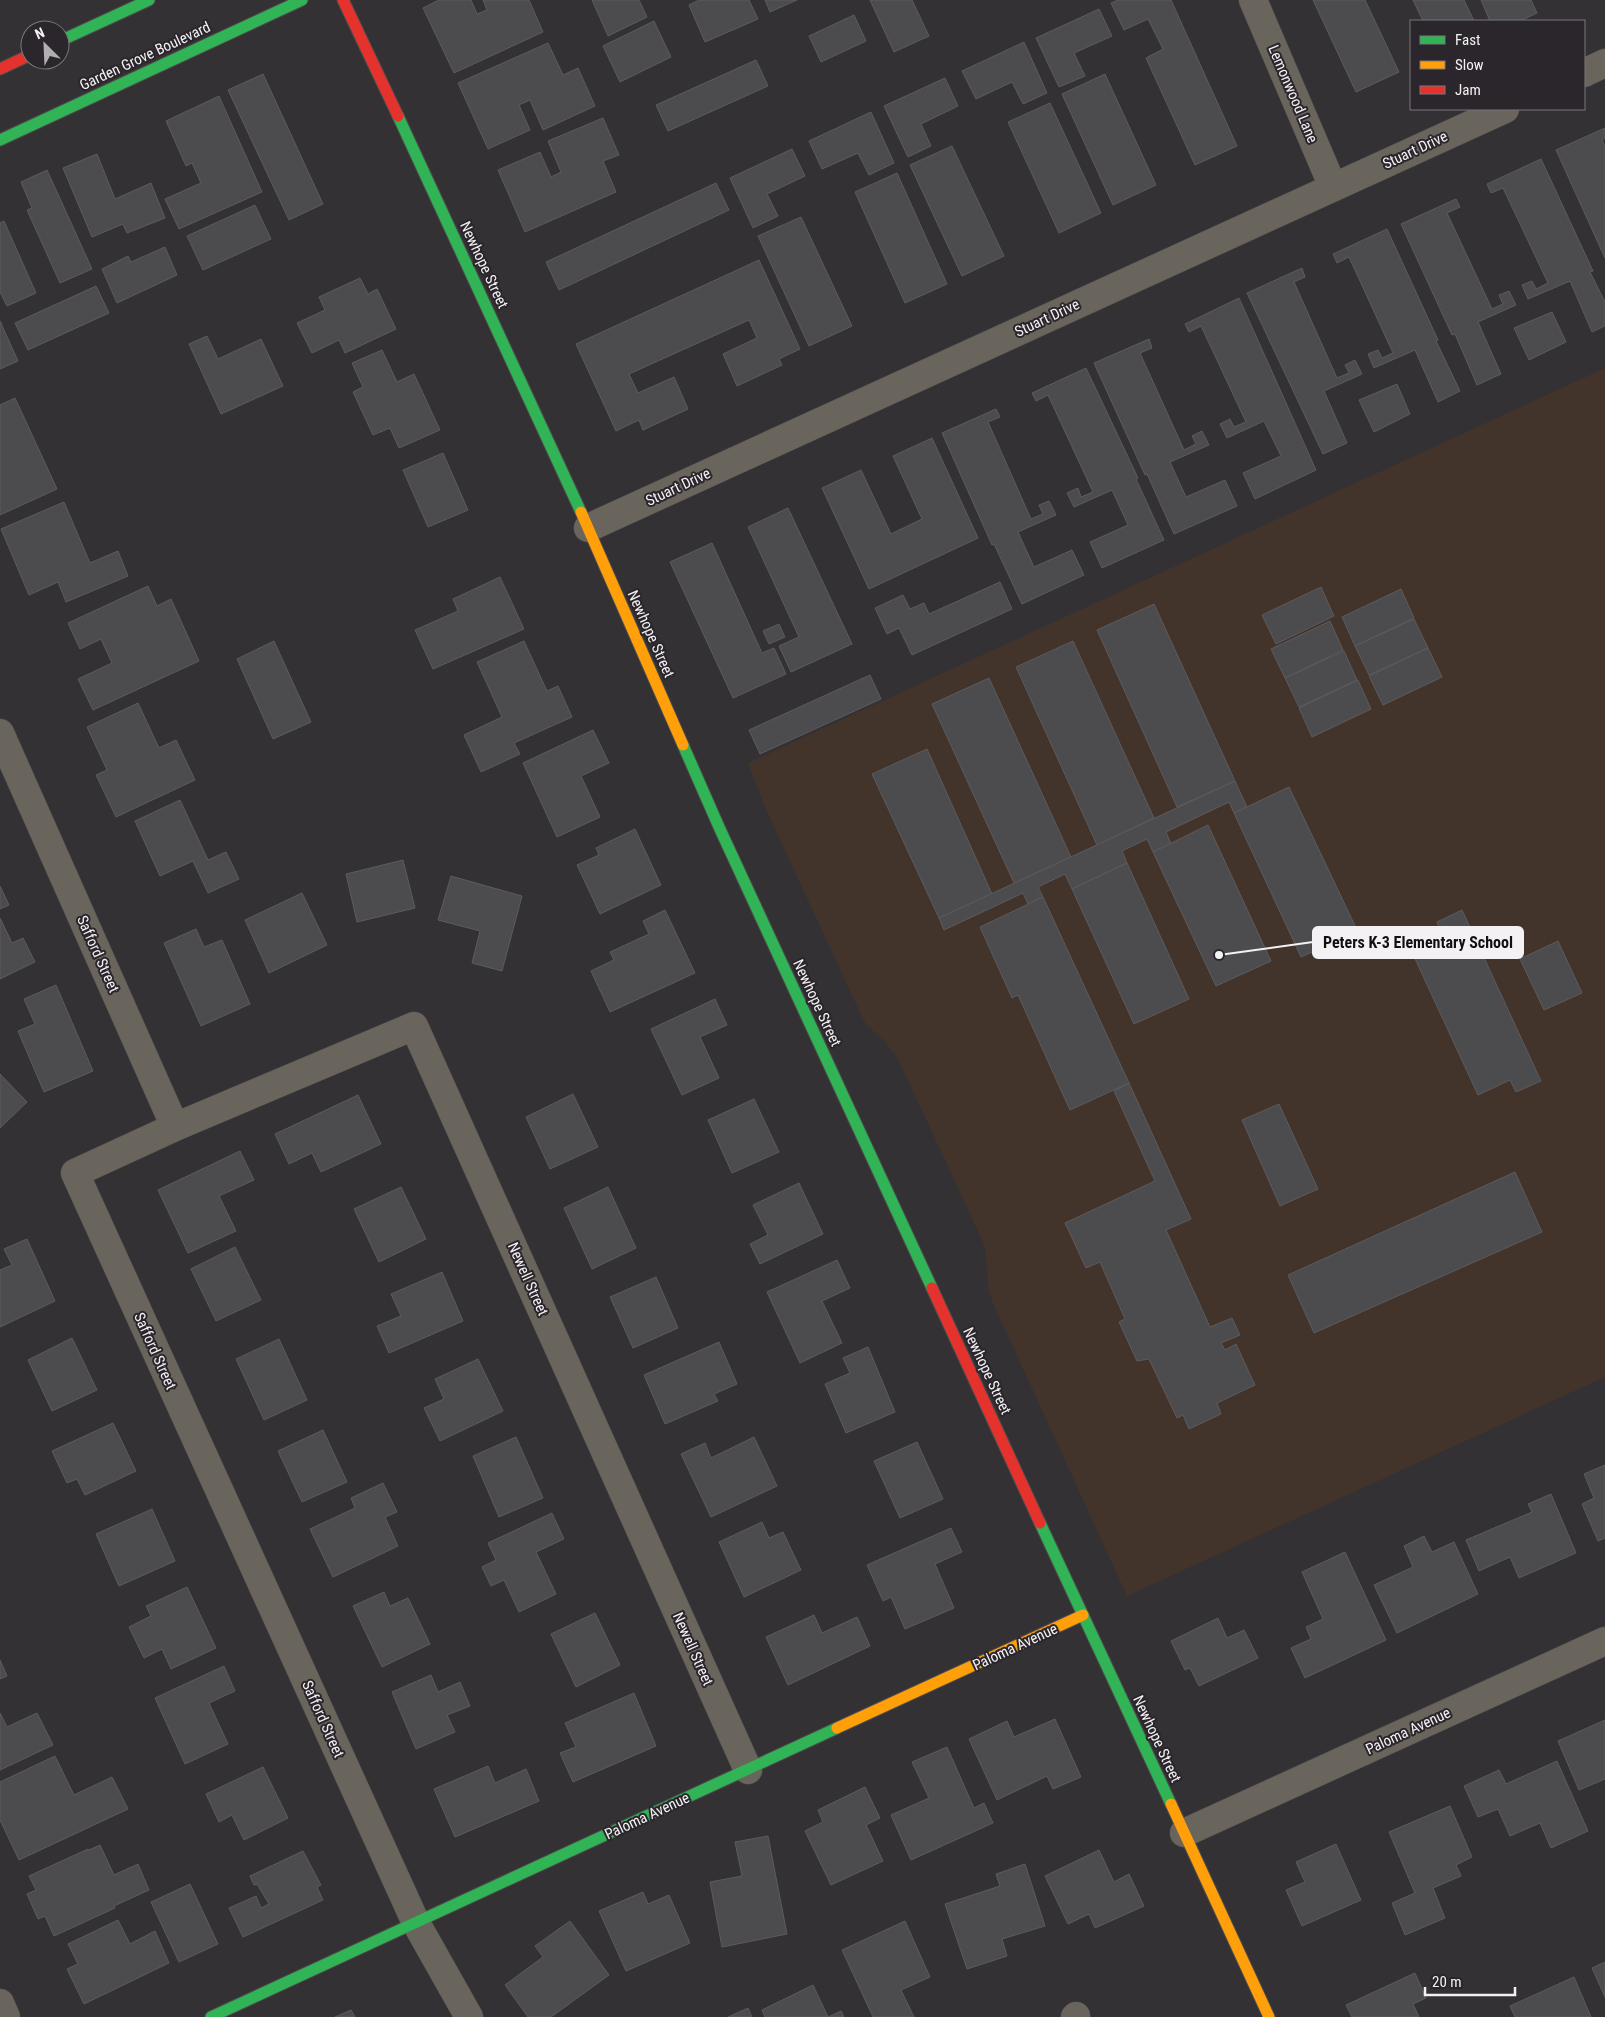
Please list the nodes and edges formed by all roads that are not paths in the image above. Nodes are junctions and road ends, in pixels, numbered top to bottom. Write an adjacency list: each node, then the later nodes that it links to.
1 (149, 0): 5 (street)
2 (302, 0): 11 (street, Garden Grove Boulevard)
3 (342, 0): 13 (street, Newhope Street)
4 (1253, 0): 12 (street, Lemonwood Lane)
5 (70, 36)
6 (20, 60): 8 (street)
7 (1605, 63): 9 (street)
8 (0, 69)
9 (1585, 73)
10 (1503, 110): 12 (street, Stuart Drive)
11 (0, 140)
12 (1333, 187): 13 (street, Stuart Drive)
13 (588, 528): 16 (street, Newhope Street)
14 (0, 733): 15 (street, Safford Street)
15 (175, 1127): 18 (street, Newell Street); 20 (street, Safford Street)
16 (1082, 1615): 18 (street, Paloma Avenue); 19 (street, Newhope Street)
17 (1605, 1641): 19 (street, Paloma Avenue)
18 (748, 1770): 20 (street, Paloma Avenue)
19 (1184, 1833): 25 (street, Newhope Street)
20 (416, 1923): 23 (street, Paloma Avenue); 24 (street, Safford Street)
21 (0, 2003): 22 (street)
22 (6, 2017)
23 (211, 2017)
24 (469, 2017)
25 (1269, 2017)

